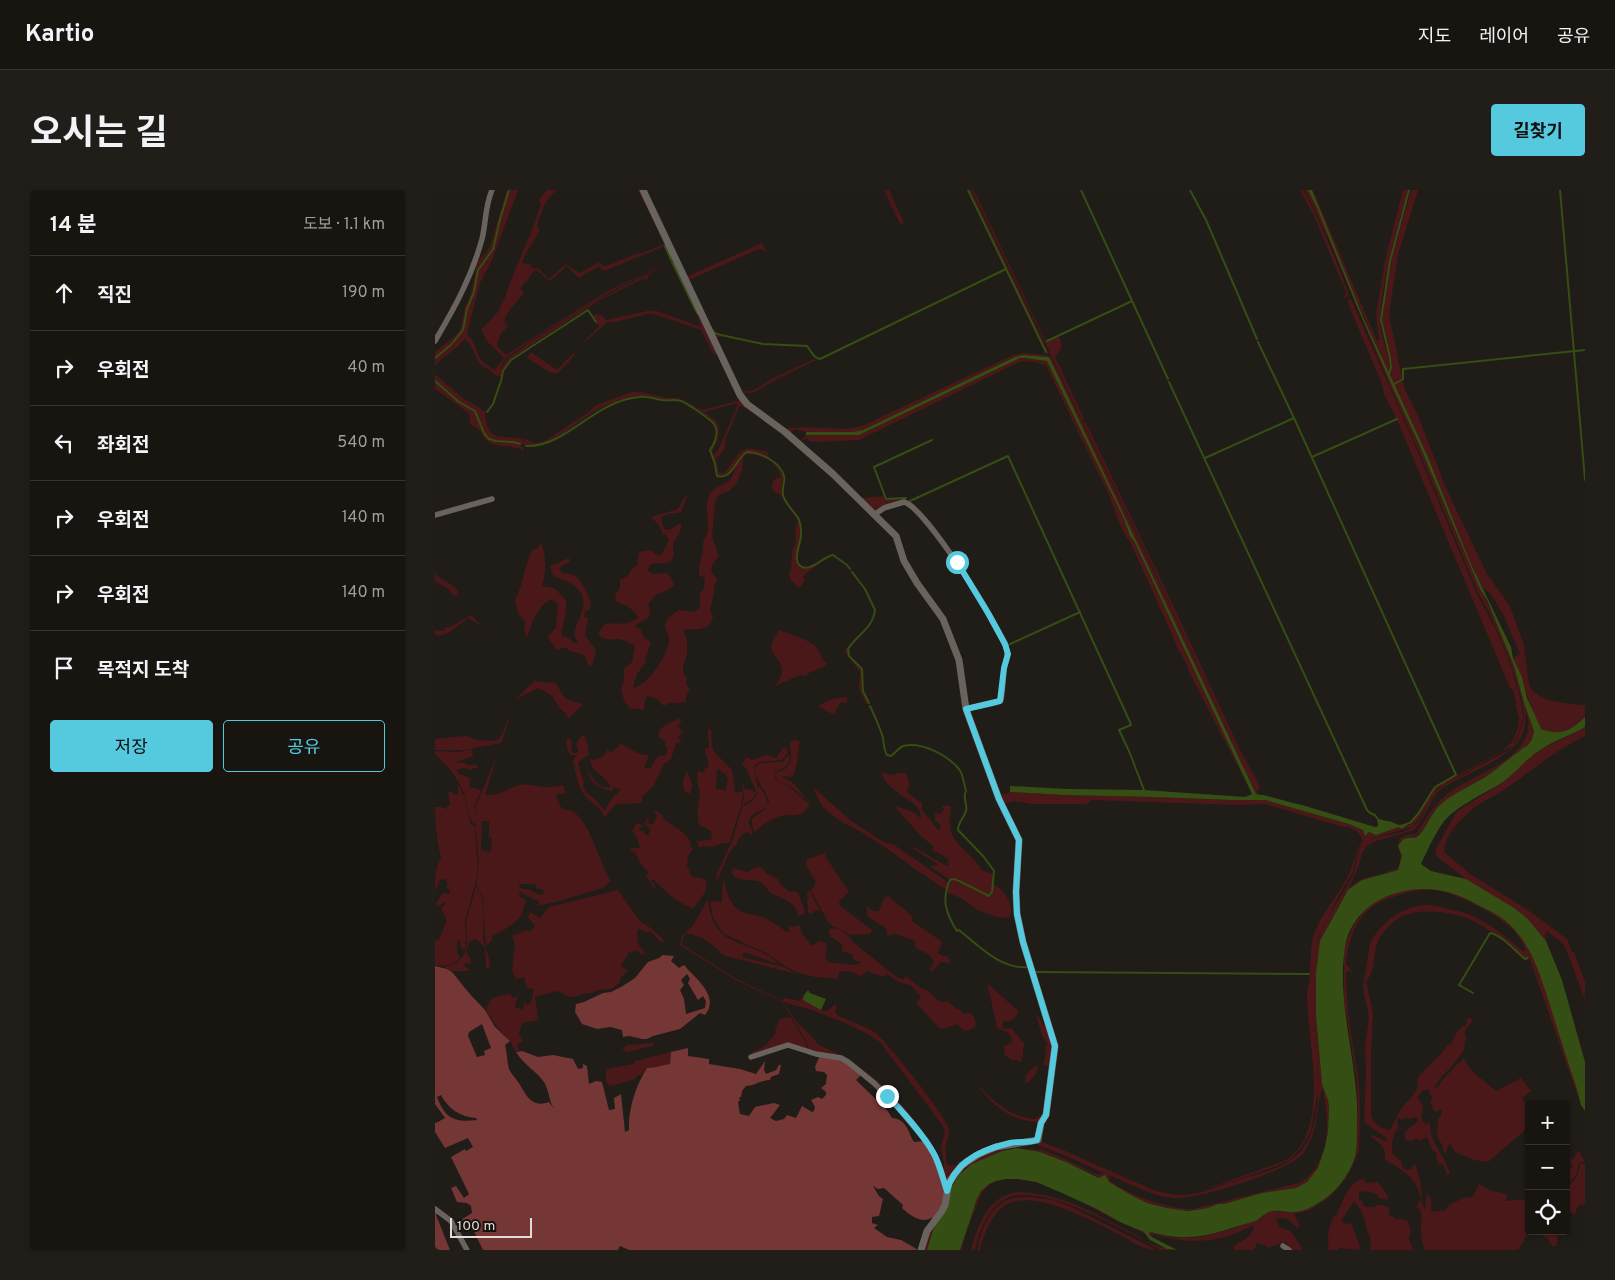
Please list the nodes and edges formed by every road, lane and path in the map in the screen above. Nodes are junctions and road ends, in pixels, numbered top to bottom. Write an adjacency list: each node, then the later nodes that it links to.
1 (492, 190): 3 (street)
2 (643, 190): 6 (street)
3 (435, 341)
4 (492, 499): 5 (street)
5 (435, 515)
6 (874, 515): 7 (street); 7 (street)
7 (966, 709): 9 (street)
8 (751, 1057): 9 (street)
9 (947, 1191): 13 (street)
10 (435, 1209): 12 (street)
11 (1283, 1246): 14 (street)
12 (467, 1250)
13 (921, 1250)
14 (1289, 1250)

